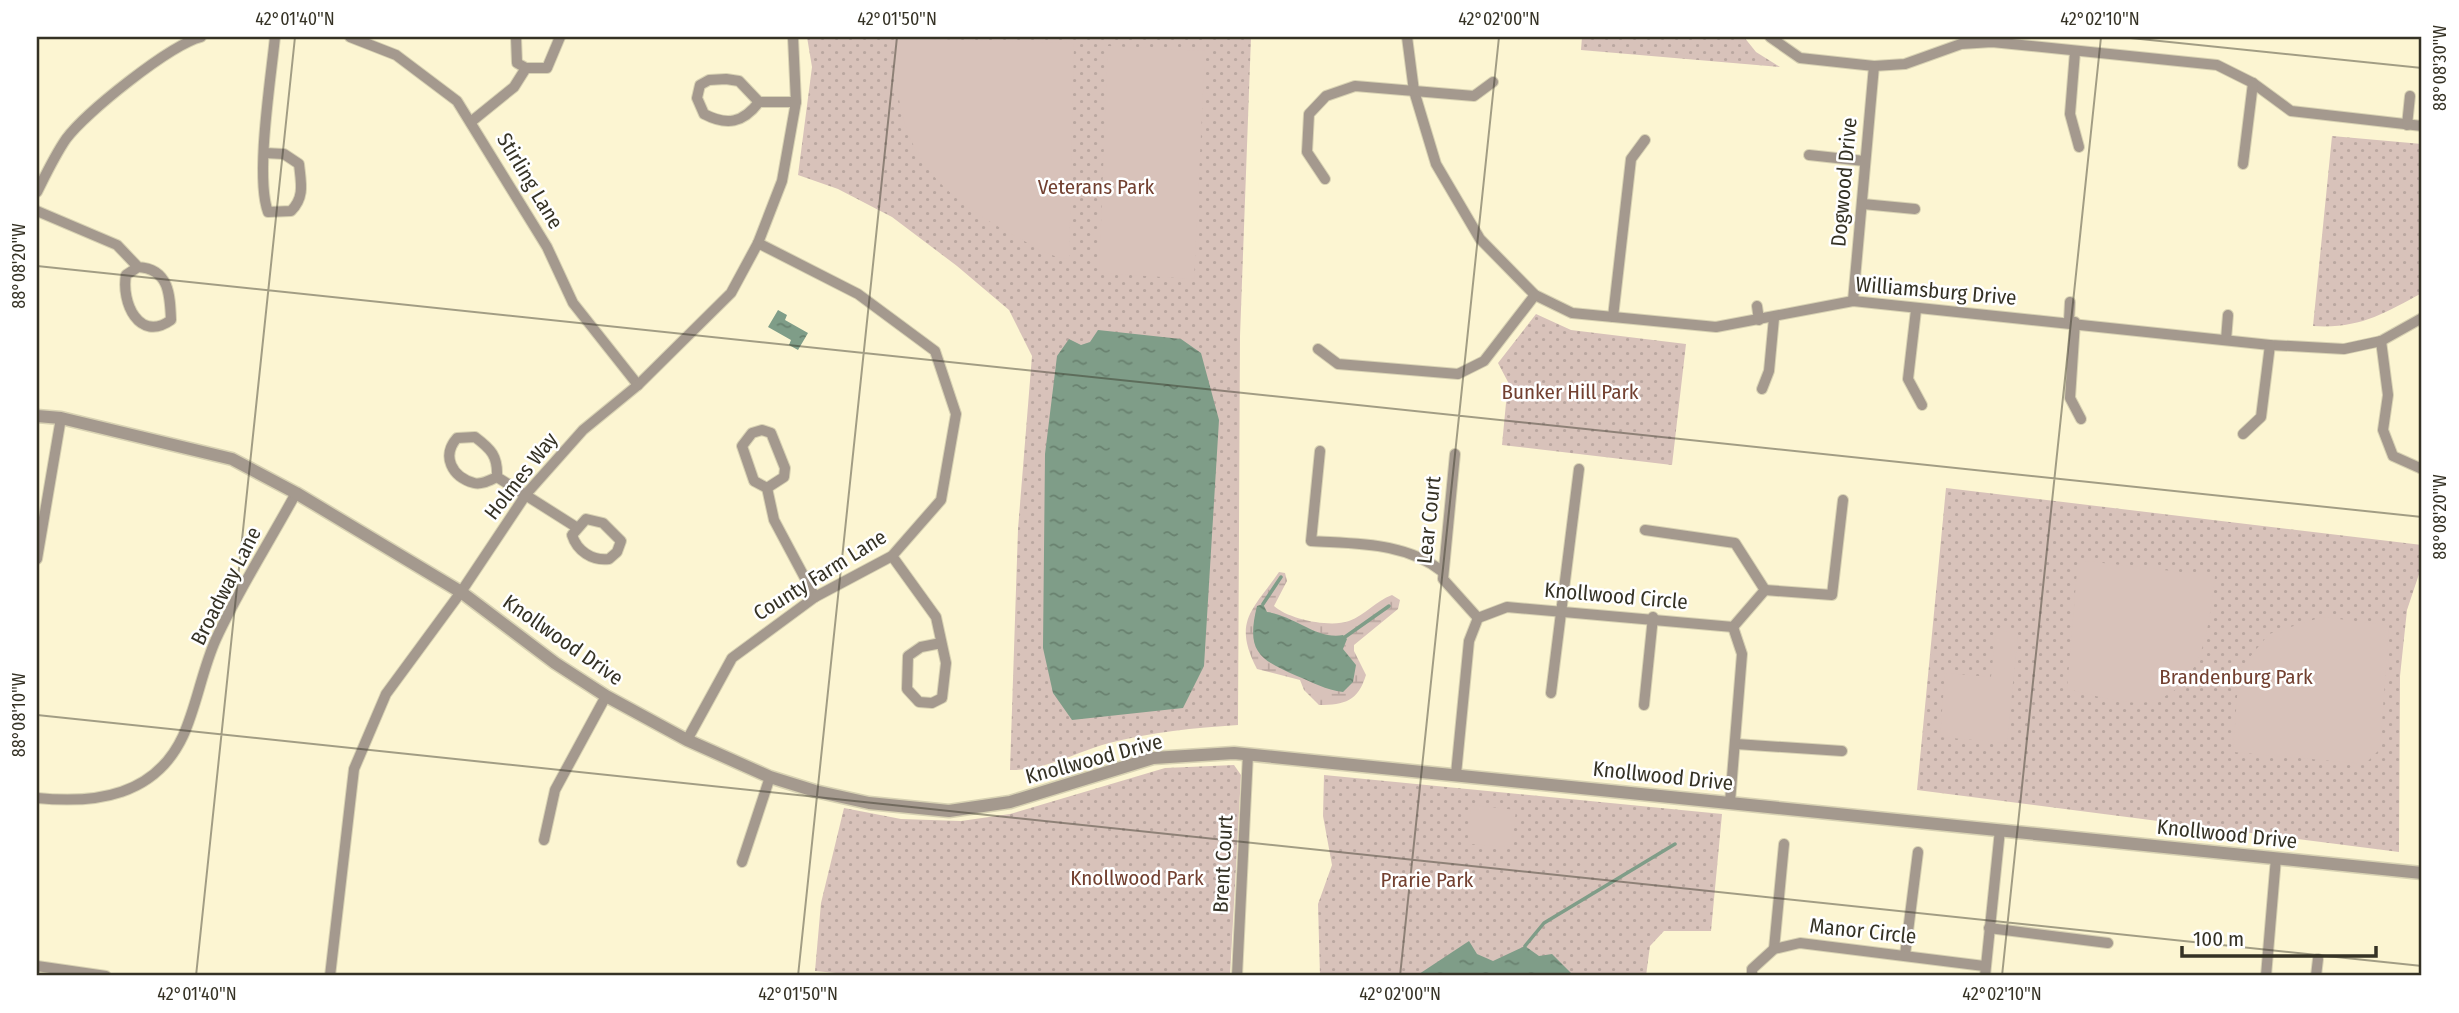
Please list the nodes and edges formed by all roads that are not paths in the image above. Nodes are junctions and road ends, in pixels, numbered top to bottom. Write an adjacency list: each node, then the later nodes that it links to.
1 (201, 37): 28 (street)
2 (275, 37): 23 (street)
3 (350, 37): 18 (street, Stirling Lane)
4 (516, 37): 11 (street)
5 (560, 37): 11 (street)
6 (793, 37): 17 (street, Holmes Way)
7 (1407, 37): 14 (street, Williamsburg Drive)
8 (1770, 37): 10 (street)
9 (2075, 52): 10 (street); 13 (street); 22 (street)
10 (1874, 66): 25 (street, Dogwood Drive)
11 (526, 68): 18 (street)
12 (1493, 82): 14 (street)
13 (2253, 83): 19 (street); 26 (street)
14 (1414, 92): 27 (street); 34 (street, Williamsburg Drive)
15 (2410, 96): 19 (street)
16 (759, 102): 16 (street); 17 (street)
17 (796, 102): 32 (street, Holmes Way)
18 (472, 121): 49 (street, Stirling Lane)
19 (2407, 125): 20 (street)
20 (2422, 126)
21 (1645, 140): 40 (street)
22 (2079, 147)
23 (265, 153): 23 (street)
24 (1809, 155): 25 (street)
25 (1864, 161): 29 (street, Dogwood Drive)
26 (2243, 164)
27 (1325, 179)
28 (37, 192)
29 (1863, 204): 30 (street); 35 (street, Dogwood Drive)
30 (1915, 209)
31 (37, 211): 33 (street)
32 (758, 243): 49 (street, Holmes Way); 67 (street, County Farm Lane)
33 (138, 267): 33 (street)
34 (1535, 295): 40 (street, Williamsburg Drive); 48 (street)
35 (1853, 300): 38 (street, Williamsburg Drive); 41 (street, Williamsburg Drive)
36 (2070, 302): 44 (street)
37 (1757, 306): 43 (street)
38 (1916, 310): 44 (street, Williamsburg Drive); 51 (street)
39 (2228, 315): 45 (street)
40 (1613, 317): 43 (street, Williamsburg Drive)
41 (1774, 318): 43 (street, Williamsburg Drive); 50 (street)
42 (2422, 318): 46 (street, Williamsburg Drive)
43 (1759, 320)
44 (2072, 322): 45 (street, Williamsburg Drive); 54 (street)
45 (2225, 340): 47 (street, Williamsburg Drive)
46 (2381, 341): 47 (street, Williamsburg Drive); 59 (street)
47 (2270, 345): 55 (street)
48 (1318, 349)
49 (638, 385): 63 (street, Holmes Way)
50 (1762, 389)
51 (1922, 405)
52 (37, 416): 53 (street, Knollwood Drive)
53 (61, 418): 62 (street, Knollwood Drive); 68 (street)
54 (2081, 419)
55 (2243, 434)
56 (1320, 451): 69 (street)
57 (1455, 454): 69 (street, Lear Court)
58 (1579, 469): 73 (street)
59 (2422, 469)
60 (497, 477): 60 (street); 63 (street)
61 (767, 488): 61 (street); 72 (street)
62 (296, 493): 71 (street, Knollwood Drive); 87 (street, Broadway Lane)
63 (527, 493): 65 (street); 71 (street, Holmes Way)
64 (1843, 500): 70 (street)
65 (576, 527): 65 (street)
66 (1645, 530): 70 (street)
67 (892, 556): 72 (street, County Farm Lane); 77 (street)
68 (37, 559)
69 (1443, 572): 75 (street, Lear Court)
70 (1765, 590): 76 (street)
71 (461, 592): 79 (street, Knollwood Drive); 104 (street, Holmes Way)
72 (815, 597): 81 (street, County Farm Lane)
73 (1560, 610): 74 (street, Knollwood Circle); 75 (street, Knollwood Circle); 78 (street)
74 (1653, 617): 76 (street, Knollwood Circle); 80 (street)
75 (1478, 618): 85 (street)
76 (1733, 627): 82 (street)
77 (941, 643): 77 (street)
78 (1551, 693)
79 (606, 696): 81 (street, Knollwood Drive); 90 (street)
80 (1644, 705)
81 (687, 740): 86 (street, Knollwood Drive)
82 (1736, 744): 83 (street); 88 (street)
83 (1842, 751)
84 (1248, 754): 85 (street, Knollwood Drive); 86 (street, Knollwood Drive); 105 (street, Brent Court)
85 (1456, 774): 88 (street, Knollwood Drive)
86 (770, 777): 94 (street)
87 (37, 798)
88 (1730, 802): 89 (street, Knollwood Drive)
89 (2000, 830): 93 (street, Knollwood Drive); 96 (street, Manor Circle)
90 (544, 841)
91 (1784, 844): 98 (street)
92 (1919, 852): 99 (street)
93 (2276, 858): 95 (street, Knollwood Drive); 107 (street)
94 (742, 862)
95 (2422, 873)
96 (1989, 928): 97 (street); 102 (street, Manor Circle)
97 (2108, 943)
98 (1774, 949): 99 (street, Manor Circle); 106 (street)
99 (1905, 955): 102 (street, Manor Circle)
100 (2318, 959): 108 (street)
101 (37, 966): 103 (street)
102 (1984, 971)
103 (106, 976)
104 (330, 976)
105 (1237, 976)
106 (1752, 976)
107 (2266, 976)
108 (2316, 976)

